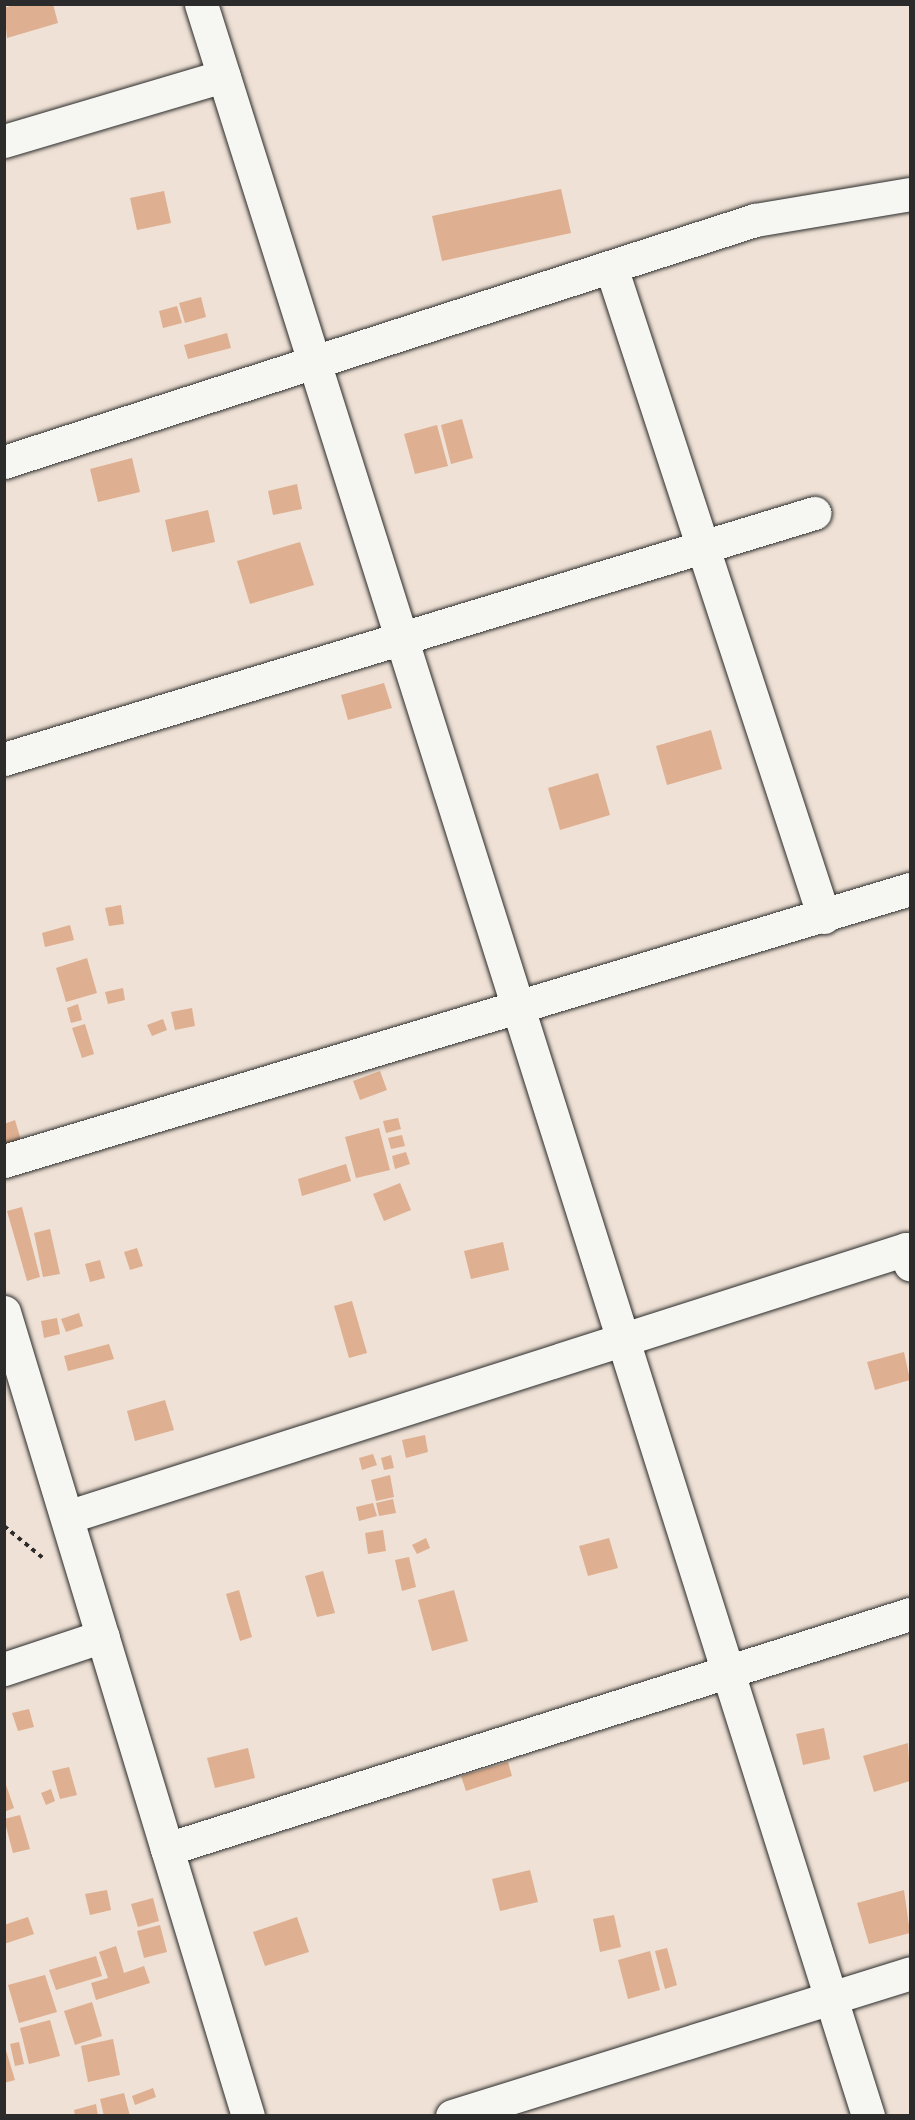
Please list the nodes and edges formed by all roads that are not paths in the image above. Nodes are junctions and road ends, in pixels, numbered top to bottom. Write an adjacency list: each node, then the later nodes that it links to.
1 (201, 4): 2 (street)
2 (224, 76): 3 (street); 6 (street)
3 (4, 141)
4 (910, 194): 5 (street)
5 (611, 267): 6 (street); 9 (street)
6 (314, 362): 7 (street); 10 (street)
7 (4, 462)
8 (814, 513): 9 (street)
9 (702, 547): 10 (street); 13 (street)
10 (402, 638): 11 (street); 14 (street)
11 (4, 759)
12 (910, 889): 13 (street)
13 (824, 917): 14 (street)
14 (518, 1008): 15 (street); 18 (street)
15 (4, 1161)
16 (910, 1264): 18 (street)
17 (4, 1312): 19 (street)
18 (623, 1340): 19 (street); 23 (street)
19 (67, 1517): 21 (street)
20 (910, 1614): 23 (street)
21 (103, 1636): 22 (street); 24 (street)
22 (4, 1669)
23 (728, 1672): 24 (street); 26 (street)
24 (167, 1850): 27 (street)
25 (910, 1973): 26 (street)
26 (831, 1998): 28 (street); 29 (street)
27 (248, 2115)
28 (452, 2115)
29 (868, 2115)

